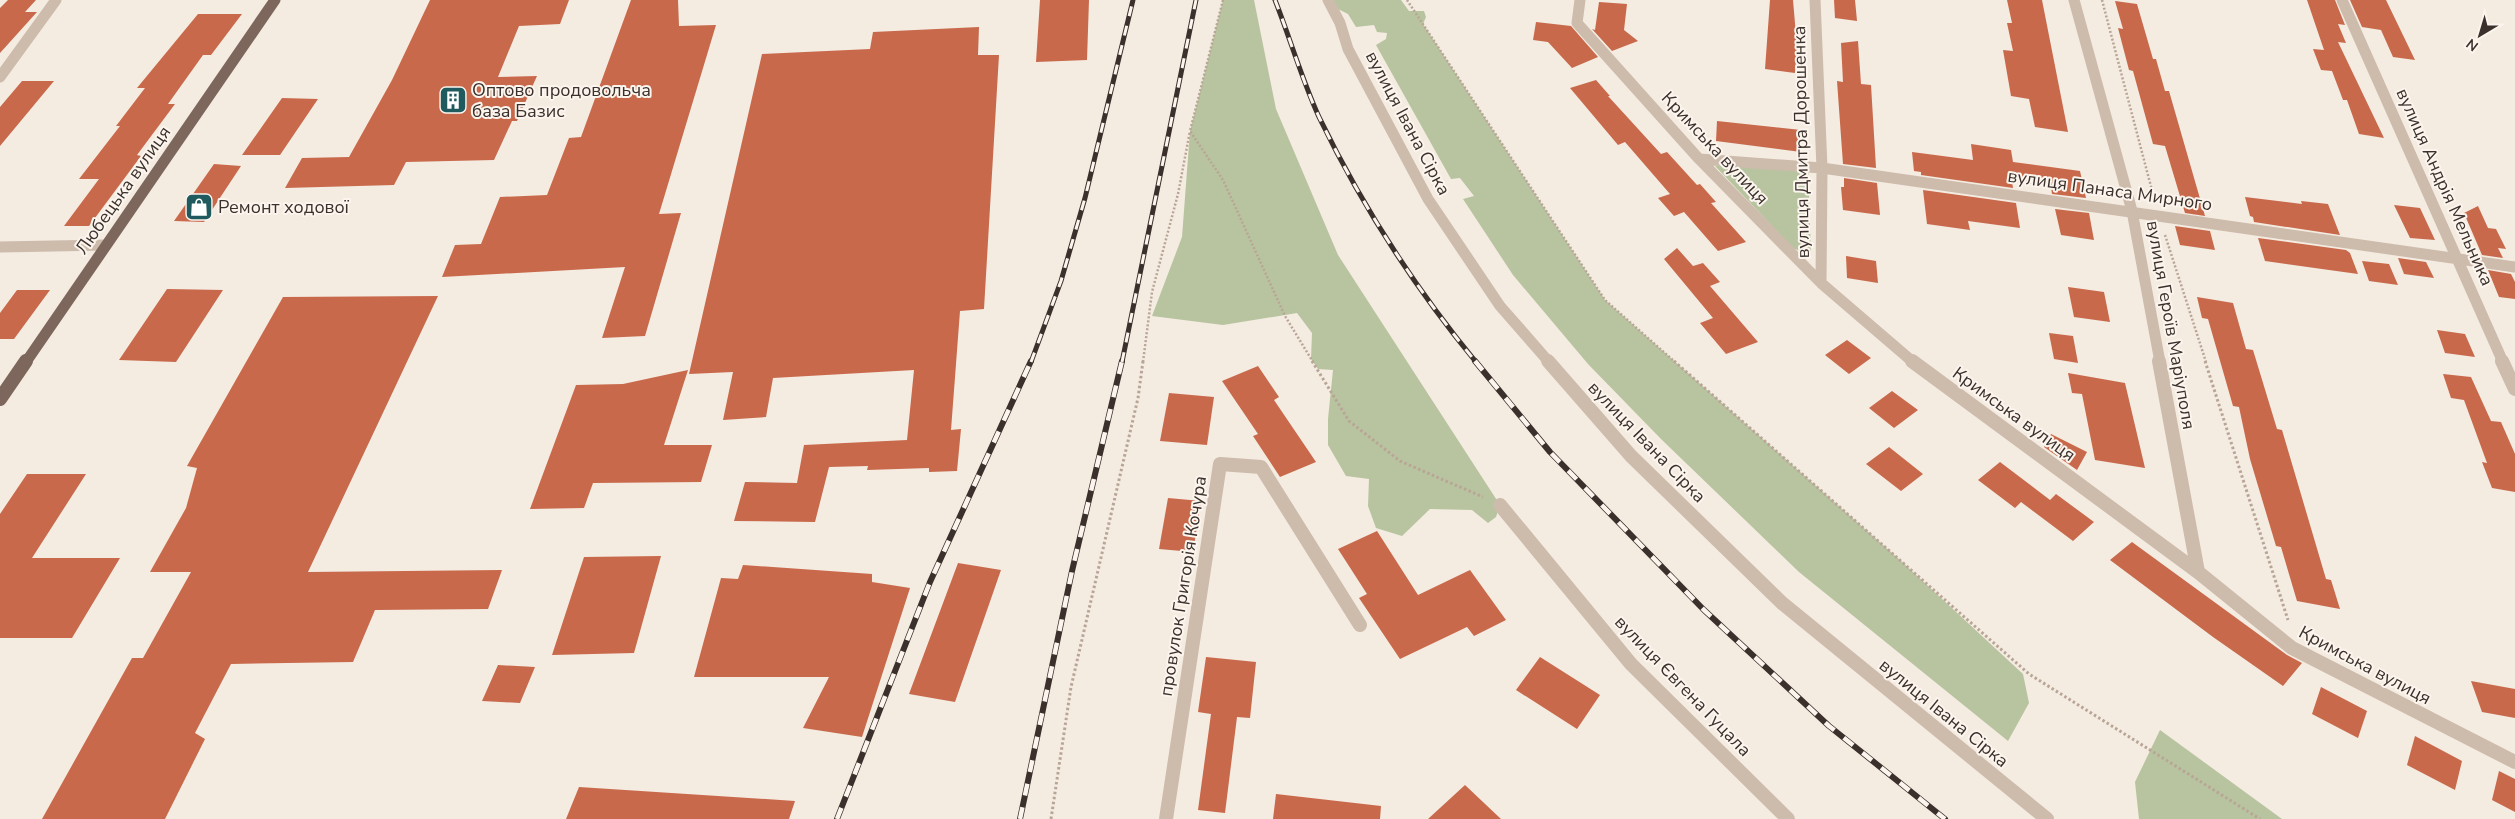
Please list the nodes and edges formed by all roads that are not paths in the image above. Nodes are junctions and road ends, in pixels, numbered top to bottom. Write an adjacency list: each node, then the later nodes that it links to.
1 (56, 0): 8 (street)
2 (275, 0): 12 (main road, Любецька вулиця)
3 (1328, 0): 25 (street, вулиця Івана Сірка)
4 (1580, 0): 9 (street, Кримська вулиця)
5 (1815, 0): 10 (street, вулиця Дмитра Дорошенка)
6 (2074, 0): 11 (street, вулиця Героїв Маріуполя)
7 (2342, 0): 14 (street, вулиця Андрія Мельника)
8 (0, 77)
9 (1699, 159): 10 (street, вулиця Панаса Мирного); 16 (street, Кримська вулиця)
10 (1822, 168): 11 (street, вулиця Панаса Мирного); 16 (street, вулиця Дмитра Дорошенка)
11 (2132, 211): 14 (street, вулиця Панаса Мирного); 20 (street, вулиця Героїв Маріуполя)
12 (106, 245): 13 (street); 18 (main road, Любецька вулиця)
13 (0, 248)
14 (2457, 258): 15 (street, вулиця Панаса Мирного); 17 (street, вулиця Андрія Мельника)
15 (2515, 266)
16 (1821, 283): 20 (street, Кримська вулиця)
17 (2515, 389)
18 (0, 399)
19 (1500, 505): 24 (street, вулиця Євгена Гуцала)
20 (2198, 572): 22 (street, Кримська вулиця)
21 (1360, 625): 23 (street, провулок Григорія Кочура)
22 (2515, 762)
23 (1166, 819)
24 (1788, 819)
25 (2046, 819)

